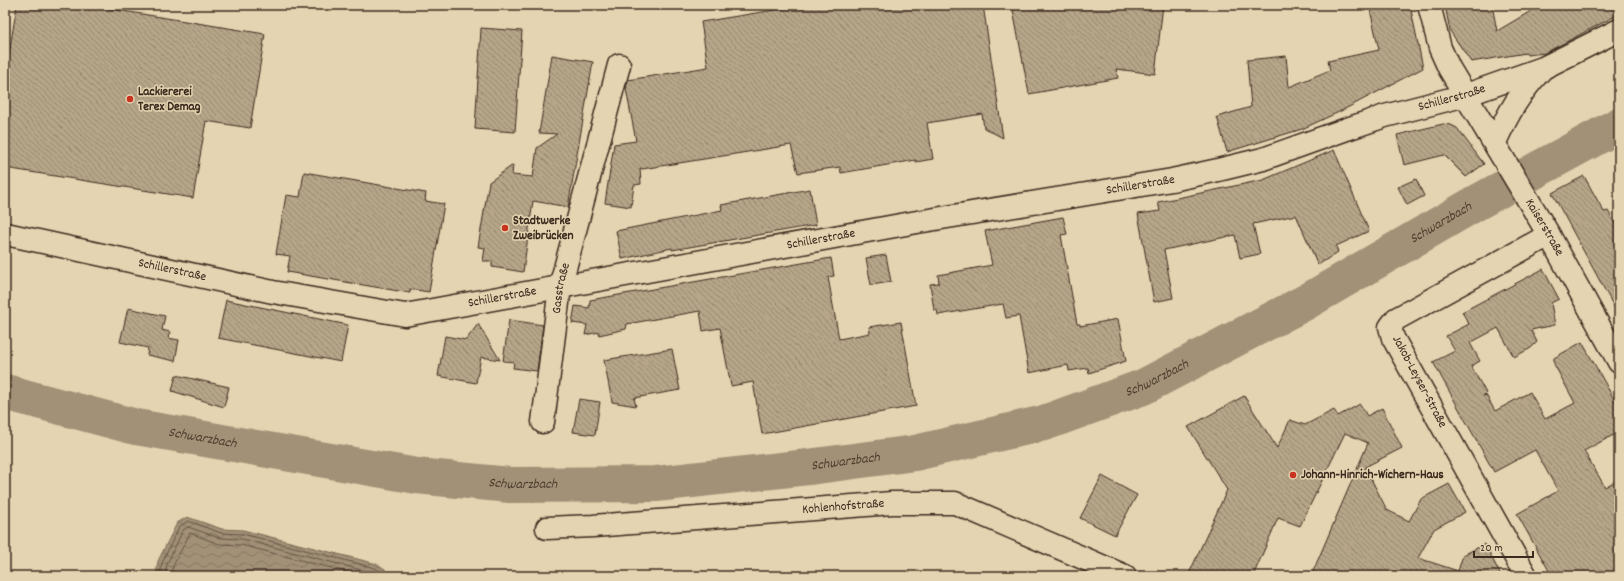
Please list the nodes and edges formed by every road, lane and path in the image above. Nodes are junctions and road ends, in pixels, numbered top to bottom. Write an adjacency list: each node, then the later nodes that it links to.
1 (1429, 5): 5 (street, Kaiserstraße)
2 (1619, 30): 4 (street, Schillerstraße)
3 (619, 65): 9 (street, Gasstraße)
4 (1543, 68): 5 (street, Schillerstraße); 6 (street)
5 (1466, 94): 6 (street, Kaiserstraße); 9 (street, Schillerstraße)
6 (1496, 145): 8 (street, Kaiserstraße)
7 (6, 234): 9 (street, Schillerstraße)
8 (1550, 235): 10 (street, Kaiserstraße); 14 (street, Jakob-Leyser-Straße)
9 (560, 287): 11 (street, Gasstraße)
10 (1619, 362)
11 (543, 422)
12 (547, 528): 13 (street, Kohlenhofstraße)
13 (1125, 576)
14 (1526, 576)

